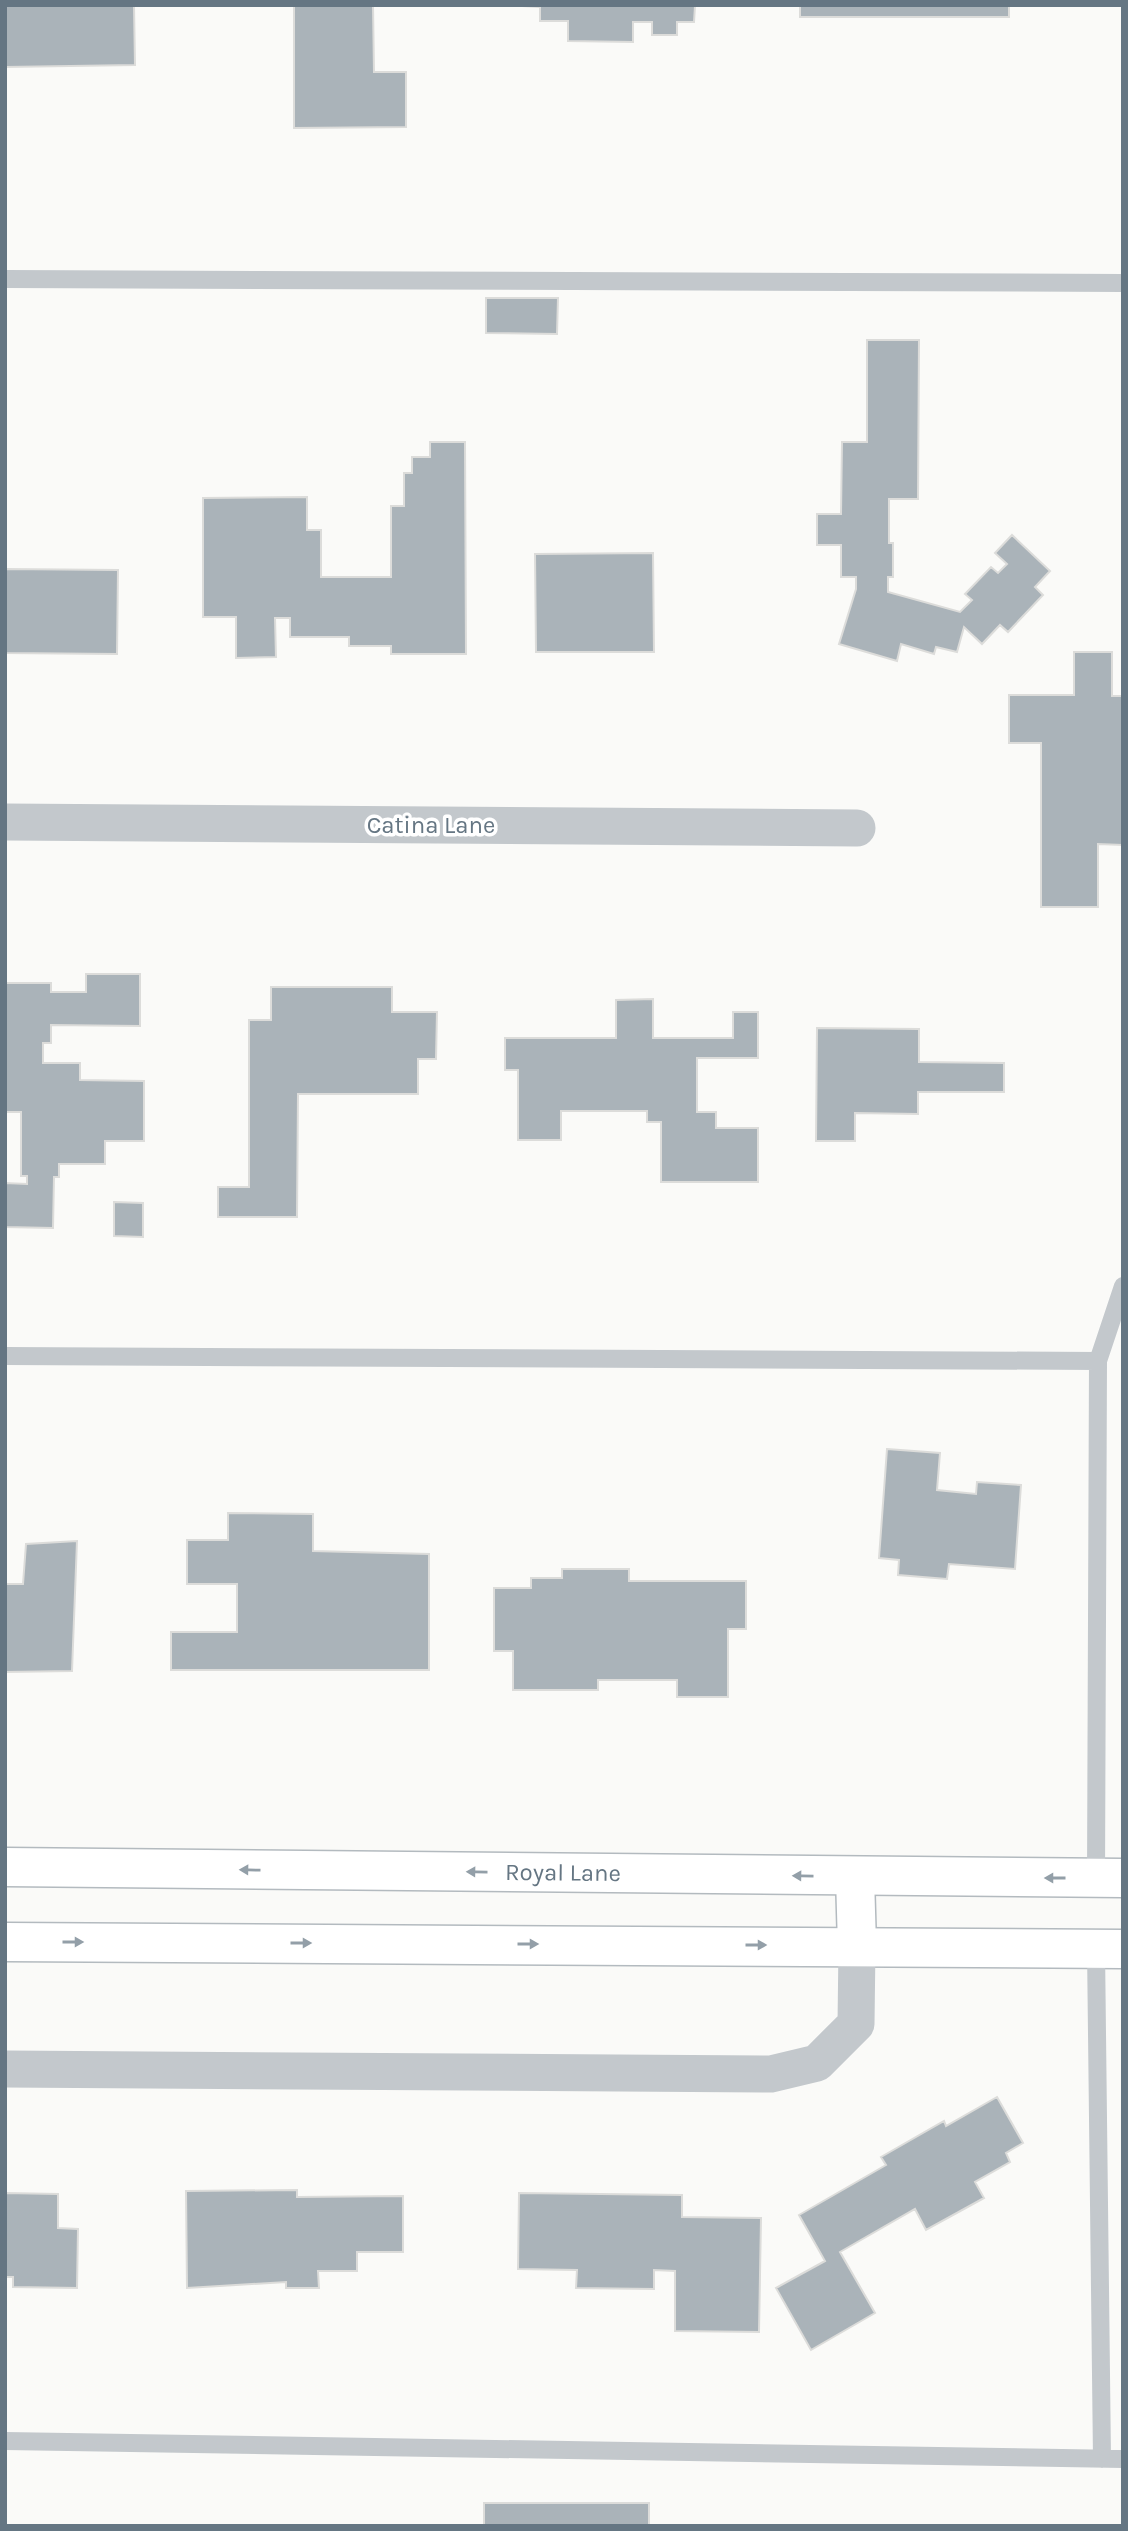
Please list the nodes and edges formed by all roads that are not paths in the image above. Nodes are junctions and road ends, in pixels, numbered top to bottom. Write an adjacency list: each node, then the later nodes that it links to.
1 (5, 279): 2 (lane)
2 (1123, 283)
3 (5, 822): 4 (street, Catina Lane)
4 (857, 828)
5 (1123, 1286): 7 (lane)
6 (5, 1356): 7 (lane)
7 (1098, 1361): 10 (lane)
8 (5, 1867): 9 (main road, Royal Lane, one-way to 8)
9 (855, 1877): 10 (main road, Royal Lane, one-way to 9); 12 (main road)
10 (1109, 1878)
11 (5, 1942): 12 (main road, one-way to 12)
12 (857, 1946): 13 (main road); 14 (street)
13 (1109, 1948): 16 (lane)
14 (5, 2069)
15 (5, 2441): 16 (lane)
16 (1102, 2459): 17 (lane)
17 (1123, 2459)

